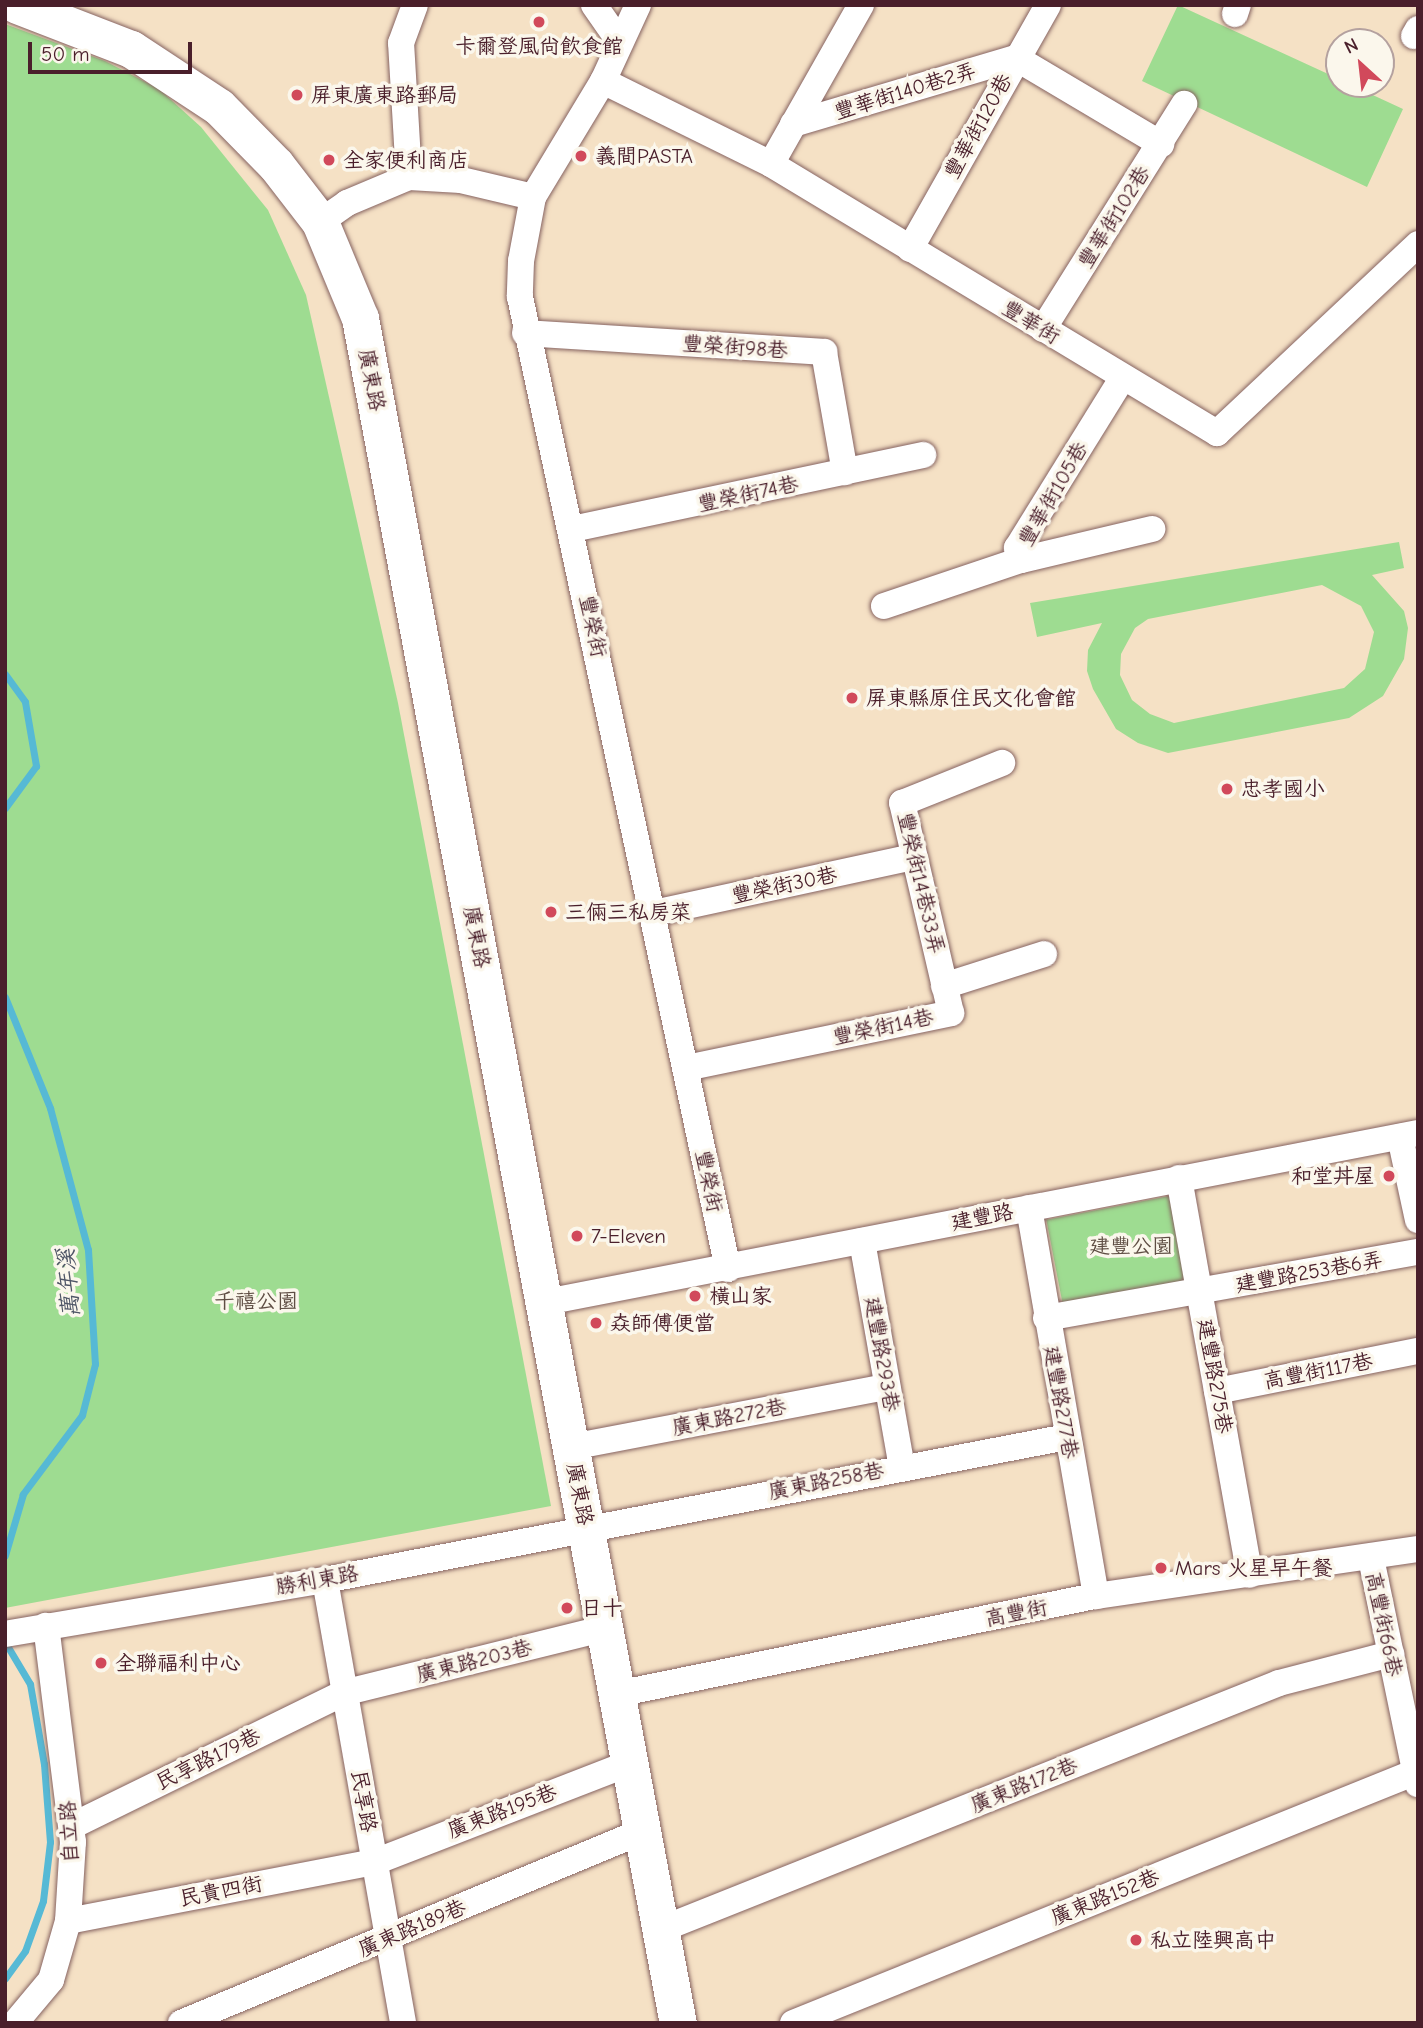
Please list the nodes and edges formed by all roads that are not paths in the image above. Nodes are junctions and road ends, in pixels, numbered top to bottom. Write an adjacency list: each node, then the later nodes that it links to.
1 (415, 5): 14 (street)
2 (594, 5): 7 (street)
3 (638, 5): 7 (street, 豐榮街)
4 (861, 5): 11 (street)
5 (1048, 5): 8 (street, 豐華街120巷)
6 (22, 7): 16 (street, 廣東路)
7 (619, 41): 9 (street, 豐榮街)
8 (1016, 58): 11 (street, 豐華街140巷2弄); 12 (street); 18 (street, 豐華街120巷)
9 (603, 80): 13 (street, 豐華街); 15 (street, 豐榮街)
10 (1184, 104): 12 (street, 豐華街102巷)
11 (793, 124): 13 (street)
12 (1161, 144): 19 (street, 豐華街102巷)
13 (771, 164): 18 (street, 豐華街)
14 (409, 177): 15 (street); 16 (street)
15 (533, 197): 20 (street, 豐榮街)
16 (320, 222): 42 (street, 廣東路)
17 (1418, 244): 21 (street, 豐華街)
18 (911, 249): 19 (street, 豐華街)
19 (1043, 329): 21 (street, 豐華街)
20 (525, 333): 23 (street, 豐榮街98巷); 24 (street, 豐榮街)
21 (1123, 377): 26 (street, 豐華街105巷)
22 (923, 455): 23 (street, 豐榮街74巷)
23 (845, 472): 24 (street, 豐榮街74巷)
24 (572, 529): 30 (street, 豐榮街)
25 (1153, 529): 26 (street)
26 (1021, 560): 27 (street, 豐華街105巷)
27 (884, 606)
28 (1002, 763): 29 (street, 豐榮街14巷33弄)
29 (914, 857): 30 (street, 豐榮街30巷); 32 (street, 豐榮街14巷33弄)
30 (654, 913): 33 (street, 豐榮街)
31 (1044, 954): 32 (street, 豐榮街14巷)
32 (944, 986): 33 (street, 豐榮街14巷)
33 (686, 1068): 40 (street, 豐榮街)
34 (1409, 1135): 35 (street, 建豐路); 37 (street)
35 (1180, 1178): 36 (street, 建豐路); 41 (street, 建豐路275巷)
36 (1029, 1208): 38 (street, 建豐路); 43 (street, 建豐路277巷)
37 (1418, 1220)
38 (862, 1241): 40 (street, 建豐路); 45 (street, 建豐路293巷)
39 (1418, 1252): 41 (street, 建豐路253巷6弄)
40 (728, 1269): 42 (street, 建豐路)
41 (1199, 1292): 43 (street, 建豐路253巷6弄); 46 (street, 建豐路275巷)
42 (545, 1302): 48 (street, 廣東路)
43 (1046, 1318): 47 (street, 建豐路277巷)
44 (1418, 1351): 46 (street, 高豐街117巷)
45 (887, 1387): 48 (street, 廣東路272巷); 49 (street, 建豐路293巷)
46 (1217, 1391): 53 (street, 建豐路275巷)
47 (1067, 1437): 49 (street, 廣東路258巷); 55 (street, 建豐路277巷)
48 (571, 1447): 50 (street, 廣東路)
49 (902, 1466): 50 (street, 廣東路258巷)
50 (587, 1528): 54 (street, 勝利東路); 57 (street, 廣東路)
51 (1418, 1549): 52 (street, 高豐街)
52 (1371, 1558): 53 (street, 高豐街); 59 (street, 高豐街66巷)
53 (1250, 1575): 55 (street, 高豐街)
54 (325, 1580): 56 (street, 勝利東路); 60 (street, 民享路)
55 (1096, 1596): 61 (street, 高豐街)
56 (46, 1626): 58 (street, 勝利東路); 64 (street, 自立路)
57 (605, 1628): 60 (street, 廣東路203巷); 61 (street, 廣東路)
58 (5, 1634)
59 (1391, 1654): 63 (street, 高豐街66巷); 68 (street, 廣東路172巷)
60 (344, 1693): 64 (street, 民享路179巷); 66 (street, 民享路)
61 (617, 1694): 62 (street, 廣東路)
62 (630, 1763): 65 (street, 廣東路); 66 (street, 廣東路195巷)
63 (1417, 1775): 74 (street, 廣東路152巷)
64 (72, 1826): 67 (street, 自立路)
65 (643, 1831): 68 (street, 廣東路); 69 (street, 廣東路189巷)
66 (375, 1861): 67 (street, 民貴四街); 69 (street, 民享路)
67 (68, 1921): 70 (street, 自立路)
68 (662, 1930): 73 (street, 廣東路)
69 (388, 1939): 71 (street, 廣東路189巷); 72 (street, 民享路)
70 (15, 2023)
71 (181, 2023)
72 (403, 2023)
73 (678, 2023)
74 (793, 2023)

